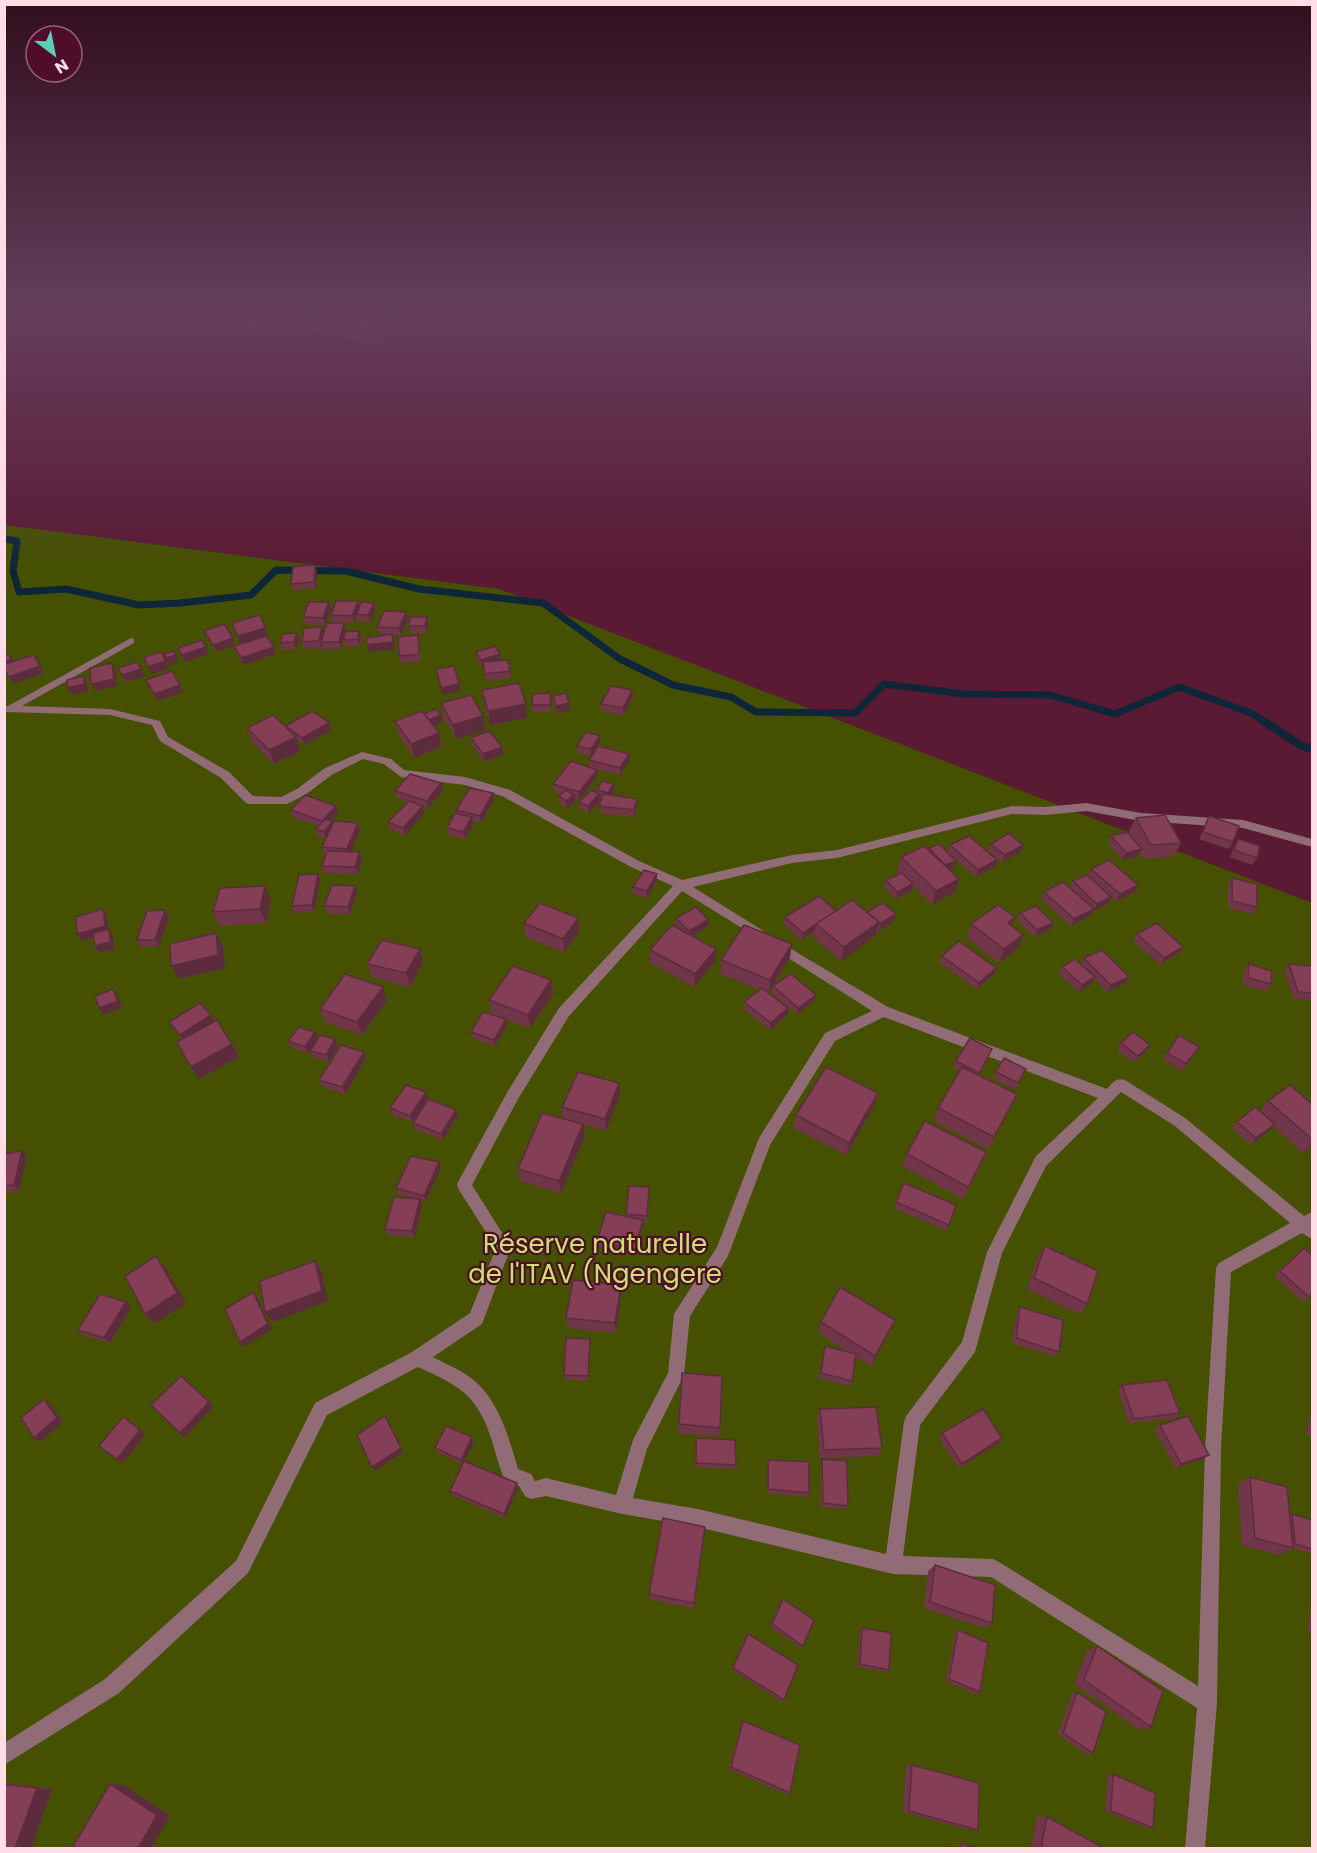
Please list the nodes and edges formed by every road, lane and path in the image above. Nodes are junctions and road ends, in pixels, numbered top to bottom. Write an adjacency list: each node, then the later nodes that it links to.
1 (131, 641): 2 (street)
2 (7, 710): 4 (street)
3 (1312, 843): 4 (street)
4 (681, 885): 5 (street); 8 (street)
5 (883, 1011): 6 (street); 9 (street)
6 (1109, 1096): 7 (street); 10 (street)
7 (1310, 1225): 11 (street)
8 (418, 1358): 9 (street); 12 (street)
9 (622, 1505): 10 (street)
10 (893, 1565): 11 (street)
11 (1207, 1702): 13 (street)
12 (4, 1755)
13 (1195, 1848)

